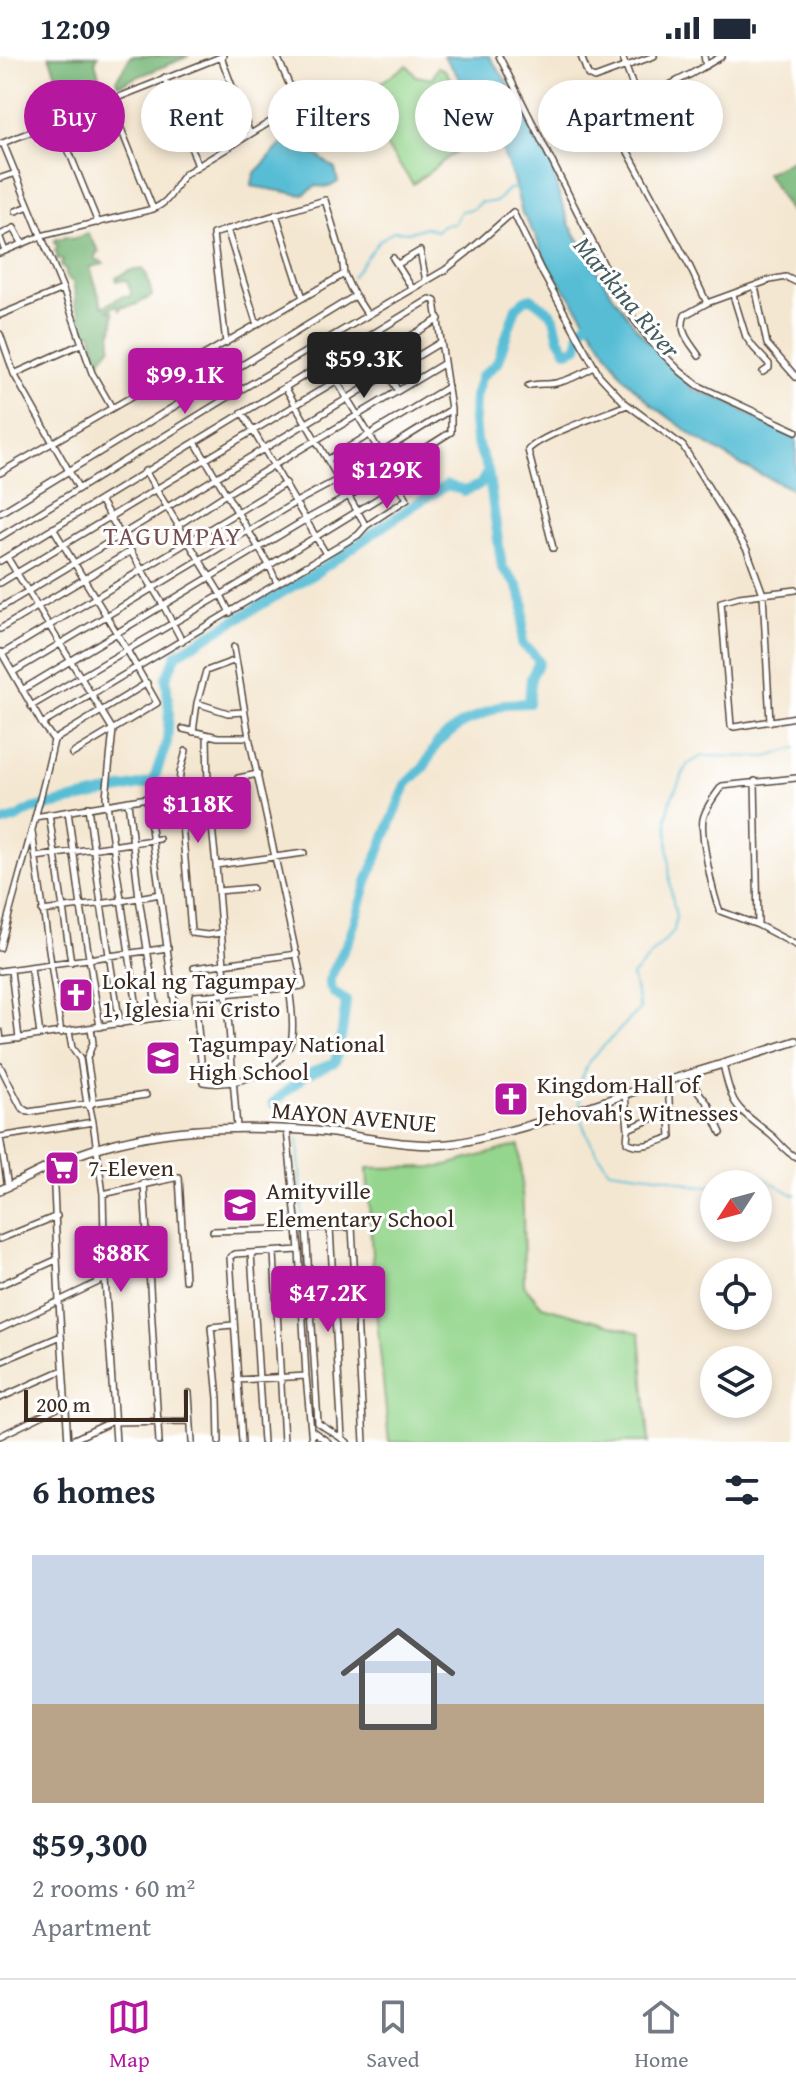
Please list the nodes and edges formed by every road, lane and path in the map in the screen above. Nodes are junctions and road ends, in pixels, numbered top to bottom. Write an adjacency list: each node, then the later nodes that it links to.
1 (222, 56): 11 (street); 12 (street)
2 (277, 56): 16 (street)
3 (499, 56): 85 (street)
4 (581, 56): 10 (street)
5 (622, 56): 10 (street)
6 (654, 56): 10 (street)
7 (704, 56): 9 (street)
8 (722, 56): 9 (street)
9 (706, 66): 14 (street)
10 (626, 67): 13 (street)
11 (165, 78): 15 (street); 23 (street)
12 (231, 80)
13 (631, 80)
14 (678, 80)
15 (125, 95)
16 (252, 133)
17 (24, 135): 19 (street)
18 (125, 139): 27 (street)
19 (2, 143): 24 (street)
20 (69, 152): 30 (street)
21 (221, 152): 23 (street)
22 (628, 152): 47 (street)
23 (198, 166): 27 (street)
24 (16, 173): 25 (street); 26 (street)
25 (1, 178)
26 (29, 206): 28 (street); 33 (street)
27 (153, 209): 30 (street)
28 (16, 211)
29 (276, 214): 31 (street); 38 (street); 46 (street)
30 (98, 223): 33 (street)
31 (227, 229): 51 (street); 55 (street)
32 (0, 236): 34 (street); 35 (street)
33 (41, 236): 34 (street); 43 (street)
34 (22, 243): 35 (street)
35 (3, 252)
36 (393, 258): 37 (street)
37 (398, 264): 39 (street); 42 (street)
38 (344, 274): 45 (street); 46 (street)
39 (426, 281): 42 (street); 64 (street)
40 (796, 282): 41 (street)
41 (755, 286): 44 (street); 68 (street)
42 (412, 288): 48 (street)
43 (63, 289): 49 (street); 56 (street)
44 (733, 295): 47 (street); 65 (street)
45 (355, 296): 48 (street); 70 (street)
46 (303, 298): 51 (street)
47 (707, 303): 58 (street)
48 (367, 314): 75 (street)
49 (0, 315)
50 (439, 319): 53 (street); 54 (street); 57 (street)
51 (257, 325): 55 (street)
52 (0, 334): 59 (street)
53 (367, 336): 57 (street); 62 (street)
54 (442, 342): 63 (street); 67 (street)
55 (226, 343): 60 (street)
56 (81, 344): 66 (street); 79 (street)
57 (378, 356): 67 (street); 69 (street)
58 (699, 356)
59 (8, 358): 61 (street); 66 (street)
60 (199, 358): 70 (street); 79 (street)
61 (0, 361)
62 (325, 362): 69 (street); 72 (street)
63 (443, 364): 73 (street); 74 (street)
64 (594, 367): 71 (street); 78 (street)
65 (763, 372)
66 (14, 374): 89 (street)
67 (389, 374): 74 (street); 76 (street)
68 (796, 377)
69 (336, 381): 76 (street); 77 (street)
70 (214, 382): 75 (street); 96 (street)
71 (528, 386)
72 (285, 387): 77 (street); 81 (street)
73 (448, 387): 80 (street); 86 (street)
74 (398, 391): 82 (street)
75 (225, 399): 103 (street)
76 (346, 399): 82 (street); 83 (street)
77 (296, 405): 83 (street); 84 (street)
78 (627, 405): 125 (street); 142 (street)
79 (112, 408): 89 (street)
80 (451, 409): 91 (street); 97 (street)
81 (242, 412): 84 (street); 88 (street)
82 (357, 416): 86 (street); 87 (street)
83 (307, 423): 87 (street); 90 (street)
84 (254, 431): 90 (street); 93 (street)
85 (796, 431)
86 (369, 433): 91 (street); 92 (street)
87 (317, 440): 92 (street); 94 (street)
88 (195, 442): 93 (street); 98 (street)
89 (53, 443): 95 (street); 96 (street)
90 (264, 448): 94 (street); 99 (street)
91 (380, 452): 97 (street); 100 (street)
92 (329, 459): 100 (street)
93 (206, 460): 99 (street); 104 (street)
94 (274, 466): 101 (street); 105 (street)
95 (1, 470)
96 (70, 470): 103 (street); 111 (street)
97 (390, 470): 102 (street); 106 (street)
98 (145, 471): 104 (street); 107 (street)
99 (216, 478): 105 (street); 109 (street)
100 (339, 479): 106 (street); 108 (street)
101 (286, 483): 108 (street); 112 (street)
102 (400, 485): 110 (street); 116 (street)
103 (78, 487): 120 (street)
104 (157, 490): 109 (street); 113 (street)
105 (226, 494): 112 (street); 115 (street)
106 (349, 496): 110 (street); 114 (street)
107 (100, 500): 113 (street); 117 (street)
108 (296, 502): 114 (street); 118 (street)
109 (166, 508): 115 (street); 119 (street)
110 (359, 512): 116 (street); 121 (street)
111 (0, 513)
112 (237, 513): 118 (street); 122 (street)
113 (110, 517): 119 (street); 123 (street)
114 (305, 520): 121 (street); 124 (street)
115 (177, 526): 122 (street)
116 (366, 526): 127 (street)
117 (53, 528): 123 (street); 128 (street)
118 (248, 532): 124 (street); 129 (street)
119 (121, 534): 126 (street); 131 (street)
120 (0, 537)
121 (316, 537): 127 (street); 132 (street)
122 (188, 543): 129 (street); 133 (street)
123 (64, 545): 131 (street); 134 (street)
124 (258, 548): 132 (street); 135 (street)
125 (553, 548)
126 (131, 551): 133 (street); 136 (street)
127 (326, 554): 138 (street)
128 (7, 557): 130 (street); 134 (street)
129 (199, 560): 135 (street); 139 (street)
130 (0, 561)
131 (75, 563): 136 (street); 141 (street)
132 (269, 565): 138 (street); 143 (street)
133 (142, 570): 139 (street); 144 (street)
134 (17, 573): 137 (street); 141 (street)
135 (210, 577): 143 (street); 145 (street)
136 (84, 579): 144 (street); 146 (street)
137 (0, 583)
138 (277, 583): 148 (street)
139 (153, 588): 145 (street); 149 (street)
140 (796, 590): 142 (street)
141 (28, 591): 146 (street); 147 (street)
142 (763, 594): 172 (street); 172 (street)
143 (221, 595): 148 (street); 150 (street)
144 (96, 598): 149 (street); 151 (street)
145 (163, 605): 150 (street); 153 (street)
146 (38, 607): 151 (street); 152 (street)
147 (0, 608)
148 (230, 613): 154 (street)
149 (107, 616): 153 (street); 155 (street)
150 (173, 623): 154 (street); 157 (street)
151 (48, 626): 155 (street); 158 (street)
152 (0, 629)
153 (117, 634): 157 (street); 160 (street)
154 (182, 641): 161 (street)
155 (59, 644): 160 (street); 162 (street)
156 (234, 647): 159 (street)
157 (127, 650): 161 (street); 163 (street)
158 (1, 653): 162 (street)
159 (236, 660): 167 (street); 170 (street)
160 (70, 662): 163 (street); 165 (street)
161 (136, 668): 164 (street); 166 (street)
162 (13, 672): 165 (street)
163 (80, 678): 166 (street); 168 (street)
164 (147, 683): 169 (street); 175 (street)
165 (22, 690): 168 (street)
166 (91, 695): 169 (street); 173 (street)
167 (197, 703): 170 (street); 176 (street)
168 (31, 706): 173 (street)
169 (102, 711): 175 (street); 179 (street)
170 (244, 712): 178 (street)
171 (796, 717): 172 (street)
172 (770, 722)
173 (42, 724): 179 (street)
174 (183, 729): 176 (street)
175 (113, 730): 181 (street); 188 (street)
176 (193, 732): 177 (street)
177 (207, 735): 178 (street); 187 (street)
178 (249, 737): 182 (street)
179 (54, 740): 191 (street)
180 (186, 751): 186 (street)
181 (72, 754)
182 (258, 774): 183 (street); 203 (street)
183 (238, 778)
184 (796, 778): 185 (street)
185 (755, 781): 214 (street); 214 (street)
186 (179, 788): 187 (street); 215 (street)
187 (208, 788): 204 (street)
188 (106, 797): 189 (street); 190 (street); 197 (street)
189 (128, 801): 195 (street); 196 (street)
190 (88, 807): 192 (street); 198 (street)
191 (37, 810): 193 (street); 194 (street)
192 (68, 811): 193 (street); 199 (street)
193 (49, 814): 201 (street)
194 (31, 830): 202 (street); 217 (street)
195 (156, 840): 196 (street); 207 (street)
196 (133, 843): 197 (street); 208 (street)
197 (112, 846): 198 (street); 209 (street)
198 (95, 849): 199 (street); 210 (street)
199 (73, 852): 201 (street); 211 (street)
200 (304, 853): 203 (street)
201 (53, 855): 202 (street); 212 (street)
202 (36, 857): 213 (street)
203 (275, 857): 204 (street); 221 (street)
204 (216, 865): 206 (street)
205 (252, 888): 206 (street)
206 (218, 891): 215 (street)
207 (160, 894): 208 (street); 218 (street)
208 (139, 898): 209 (street); 219 (street)
209 (121, 901): 210 (street); 220 (street)
210 (101, 904): 211 (street); 222 (street)
211 (81, 907): 212 (street); 223 (street)
212 (62, 908): 213 (street); 224 (street)
213 (42, 911): 226 (street)
214 (758, 925): 216 (street)
215 (221, 933): 225 (street)
216 (796, 945)
217 (0, 948)
218 (168, 948): 219 (street); 233 (street)
219 (149, 951): 220 (street); 233 (street)
220 (129, 954): 222 (street); 234 (street)
221 (297, 954): 225 (street); 231 (street)
222 (109, 956): 223 (street); 235 (street)
223 (89, 959): 224 (street); 236 (street)
224 (71, 962): 226 (street)
225 (224, 964): 228 (street); 232 (street)
226 (52, 965): 227 (street); 240 (street)
227 (31, 968): 229 (street); 241 (street)
228 (194, 968)
229 (11, 970): 230 (street); 242 (street)
230 (0, 971)
231 (289, 988): 232 (street); 249 (street)
232 (226, 995): 249 (street); 249 (street)
233 (158, 1018): 234 (street)
234 (139, 1021): 235 (street)
235 (120, 1024): 236 (street)
236 (100, 1027): 237 (street)
237 (91, 1028): 239 (street); 245 (street)
238 (0, 1032): 243 (street)
239 (69, 1032): 240 (street); 245 (street)
240 (61, 1033): 241 (street)
241 (40, 1035): 242 (street)
242 (19, 1039): 243 (street)
243 (1, 1041)
244 (796, 1041): 246 (main road, MAYON AVENUE)
245 (84, 1059): 253 (street)
246 (723, 1064): 248 (main road, MAYON AVENUE); 262 (street)
247 (0, 1066): 253 (street)
248 (691, 1074): 250 (main road, MAYON AVENUE); 259 (street)
249 (233, 1081): 256 (street)
250 (668, 1081): 251 (main road, MAYON AVENUE); 254 (street)
251 (625, 1094): 257 (street); 258 (main road, MAYON AVENUE)
252 (146, 1095): 253 (street)
253 (90, 1105): 255 (street)
254 (670, 1111): 257 (street); 257 (street)
255 (93, 1122): 260 (street); 261 (street)
256 (237, 1128): 258 (main road, MAYON AVENUE); 261 (main road, MAYON AVENUE)
257 (628, 1129)
258 (287, 1130): 268 (street)
259 (721, 1133)
260 (0, 1137): 265 (street)
261 (97, 1148): 263 (main road, MAYON AVENUE); 266 (street)
262 (796, 1157)
263 (53, 1165): 265 (main road, MAYON AVENUE); 267 (street)
264 (144, 1183): 266 (street); 278 (street); 295 (street)
265 (4, 1188)
266 (103, 1194): 277 (street)
267 (57, 1216): 272 (street); 276 (street)
268 (296, 1227): 269 (street); 271 (street); 273 (street)
269 (306, 1228): 270 (street); 298 (street)
270 (330, 1228): 298 (street); 309 (street)
271 (213, 1231)
272 (0, 1239)
273 (299, 1250): 275 (street); 286 (street)
274 (251, 1253): 275 (street); 281 (street); 288 (street)
275 (274, 1253): 287 (street)
276 (56, 1260): 279 (street); 280 (street)
277 (105, 1279): 280 (street); 294 (street)
278 (185, 1280)
279 (0, 1285)
280 (59, 1302): 282 (street); 283 (street)
281 (233, 1325): 289 (street); 303 (street)
282 (0, 1329)
283 (61, 1336): 284 (street); 285 (street)
284 (0, 1362)
285 (63, 1370): 291 (street); 292 (street)
286 (306, 1376): 287 (street); 296 (street)
287 (281, 1377): 288 (street); 306 (street)
288 (259, 1378): 289 (street); 305 (street)
289 (237, 1380): 304 (street)
290 (189, 1393): 293 (street)
291 (0, 1398)
292 (64, 1405): 297 (street); 299 (street)
293 (190, 1421): 295 (street); 302 (street)
294 (115, 1422): 295 (street); 299 (street); 300 (street)
295 (159, 1422): 301 (street)
296 (311, 1430): 307 (street); 308 (street)
297 (0, 1436)
298 (344, 1440)
299 (67, 1442)
300 (116, 1442)
301 (159, 1442)
302 (192, 1442)
303 (219, 1442)
304 (242, 1442)
305 (263, 1442)
306 (284, 1442)
307 (312, 1442)
308 (328, 1442)
309 (364, 1442)

